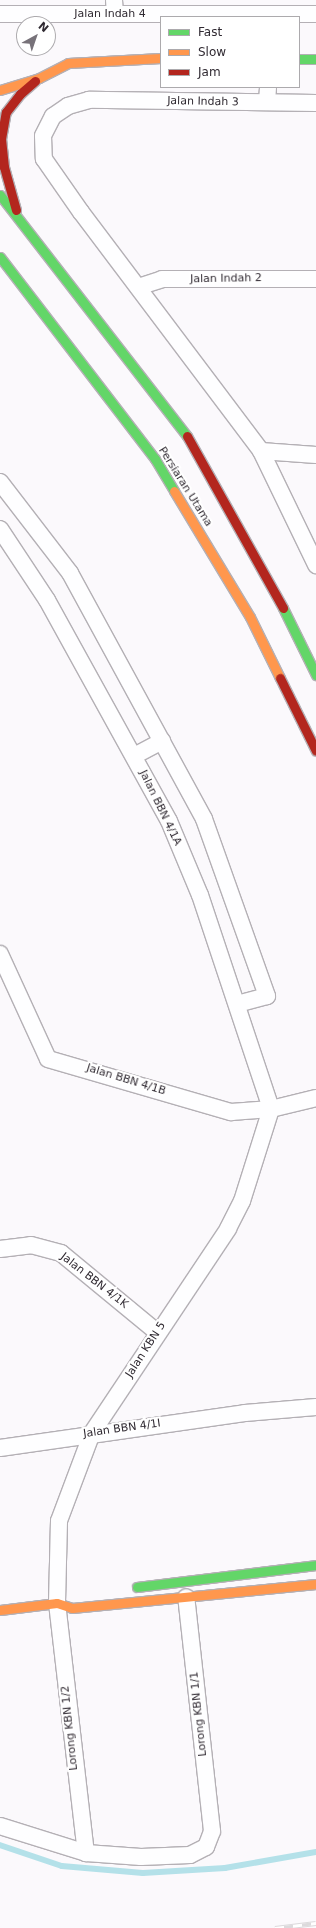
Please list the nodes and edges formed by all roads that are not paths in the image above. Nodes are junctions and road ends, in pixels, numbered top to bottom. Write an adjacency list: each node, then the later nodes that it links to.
1 (115, 7): 2 (street, Jalan Indah 4); 3 (street, Jalan Indah 4)
2 (0, 14)
3 (316, 14)
4 (160, 58): 7 (main road)
5 (300, 59): 6 (main road)
6 (316, 59)
7 (39, 78): 8 (main road); 12 (main road)
8 (0, 90)
9 (267, 95): 10 (street, Jalan Indah 3); 15 (street, Jalan Indah 3)
10 (316, 103)
11 (0, 195): 12 (main road)
12 (18, 217): 21 (main road)
13 (0, 257): 23 (main road, Persiaran Utama)
14 (316, 279): 15 (street, Jalan Indah 2)
15 (138, 288): 16 (street, Jalan Indah 3)
16 (261, 451): 17 (street); 20 (street, Jalan Indah 3)
17 (316, 455)
18 (0, 482): 22 (street)
19 (0, 529): 24 (street, Jalan BBN 4/1A)
20 (313, 559)
21 (316, 676)
22 (162, 741): 24 (street); 26 (street)
23 (316, 751)
24 (134, 756): 26 (street, Jalan BBN 4/1A)
25 (0, 954): 28 (street, Jalan BBN 4/1B)
26 (237, 1004): 28 (street, Jalan BBN 4/1A)
27 (316, 1098): 28 (street, Jalan BBN 4/1B)
28 (271, 1109): 30 (street, Jalan KBN 5)
29 (0, 1249): 30 (street, Jalan BBN 4/1K)
30 (157, 1332): 32 (street, Jalan KBN 5)
31 (316, 1407): 32 (street, Jalan BBN 4/1I)
32 (92, 1433): 33 (street, Jalan BBN 4/1I); 38 (street, Jalan KBN 5)
33 (0, 1448)
34 (316, 1566): 36 (main road)
35 (316, 1584): 37 (main road)
36 (123, 1589)
37 (186, 1597): 38 (main road); 41 (street, Lorong KBN 1/1)
38 (63, 1599): 39 (main road); 41 (street, Lorong KBN 1/2)
39 (0, 1610)
40 (0, 1826): 41 (street)
41 (86, 1853)

